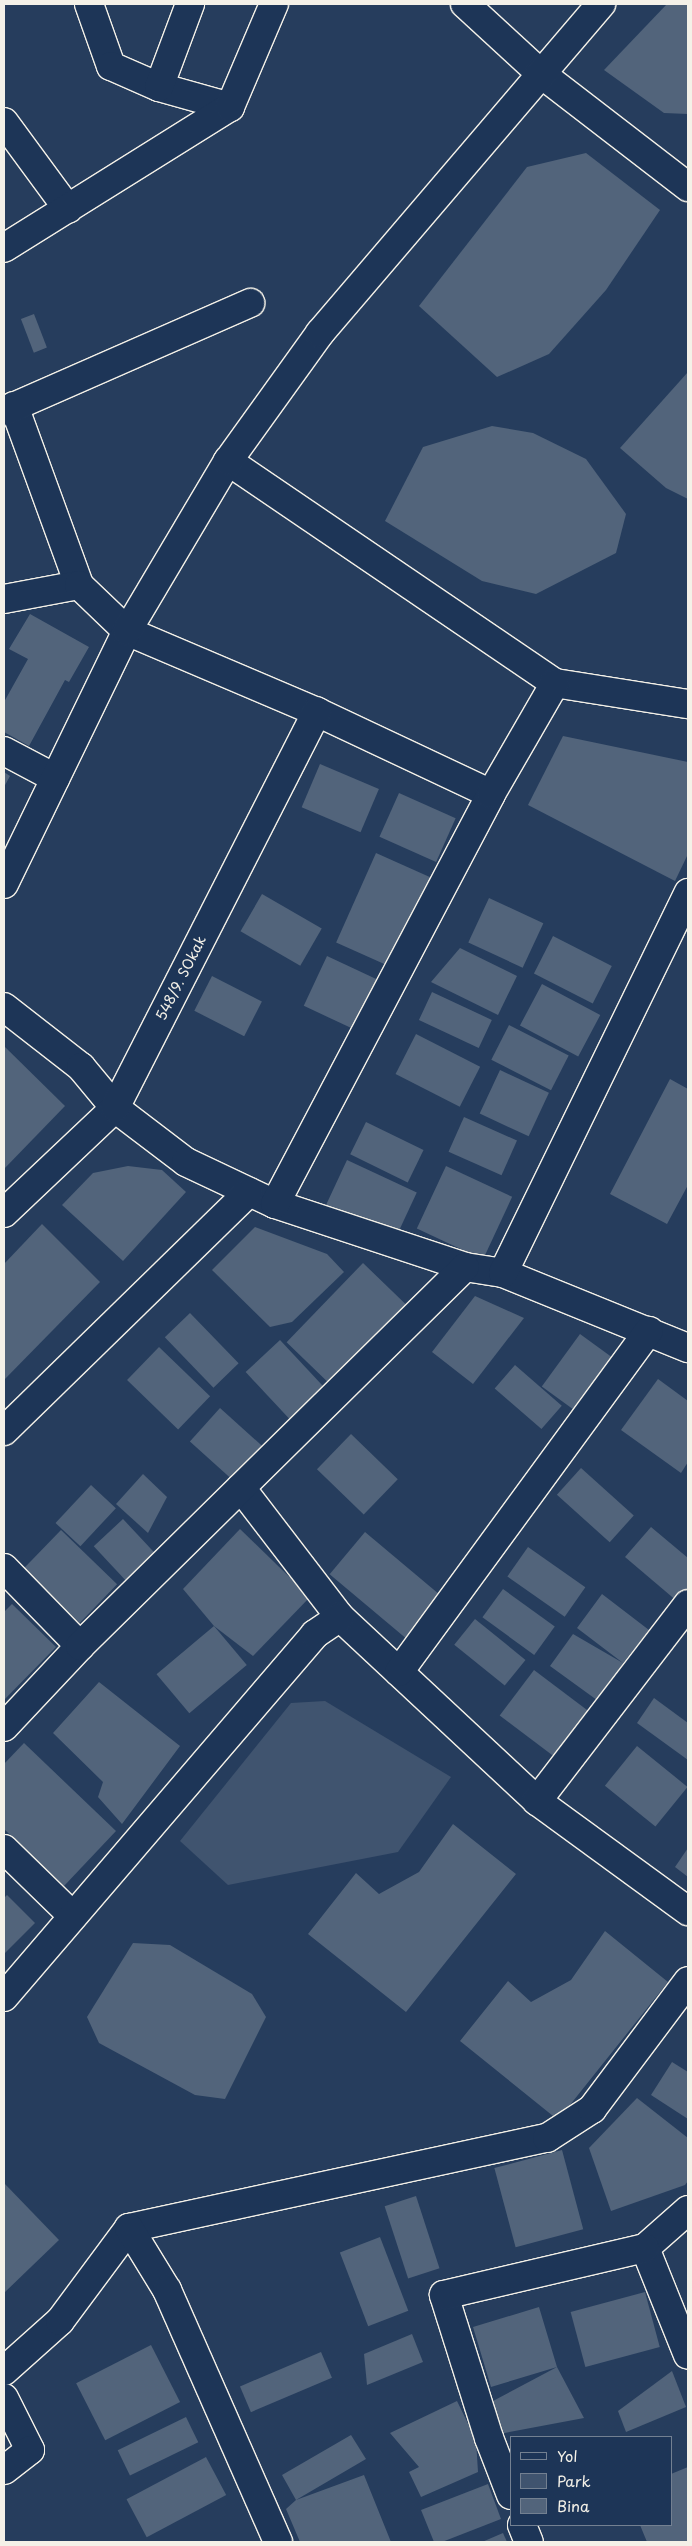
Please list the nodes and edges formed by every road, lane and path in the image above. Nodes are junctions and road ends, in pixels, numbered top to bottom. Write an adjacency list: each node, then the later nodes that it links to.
1 (89, 4): 7 (street)
2 (190, 4): 7 (street)
3 (274, 4): 8 (street)
4 (465, 4): 6 (street)
5 (601, 4): 6 (street)
6 (540, 73): 10 (street); 15 (street)
7 (159, 88): 8 (street)
8 (230, 107): 11 (street)
9 (4, 122): 11 (street)
10 (688, 187)
11 (68, 209): 12 (street)
12 (4, 248)
13 (250, 303): 14 (street)
14 (9, 409): 16 (street)
15 (228, 461): 18 (street); 19 (street)
16 (79, 585): 17 (street); 18 (street)
17 (4, 599)
18 (127, 631): 21 (street); 23 (street)
19 (555, 683): 20 (street); 24 (street)
20 (688, 704)
21 (317, 712): 24 (street); 28 (street, 548/9. SOkak)
22 (4, 751): 23 (street)
23 (55, 778): 25 (street)
24 (491, 794): 30 (street)
25 (4, 884)
26 (688, 893): 33 (street)
27 (4, 1007): 28 (street)
28 (115, 1108): 29 (street); 31 (street, 548/9. SOkak)
29 (249, 1192): 30 (street); 36 (street)
30 (275, 1204): 32 (street)
31 (5, 1210)
32 (464, 1267): 33 (street); 37 (street)
33 (503, 1273): 34 (street)
34 (649, 1331): 35 (street); 42 (street)
35 (688, 1348)
36 (4, 1430)
37 (241, 1488): 40 (street); 41 (street)
38 (4, 1568): 41 (street)
39 (688, 1604): 44 (street)
40 (340, 1617): 42 (street); 47 (street)
41 (80, 1646): 43 (street)
42 (399, 1672): 44 (street)
43 (4, 1727)
44 (537, 1801): 46 (street)
45 (4, 1849): 47 (street)
46 (688, 1911)
47 (73, 1916): 49 (street)
48 (688, 1981): 51 (street)
49 (4, 1997)
50 (688, 2210): 52 (street)
51 (129, 2228): 55 (street); 60 (street)
52 (645, 2248): 53 (street); 58 (street)
53 (683, 2327): 54 (street)
54 (688, 2355)
55 (4, 2370)
56 (4, 2398): 57 (street)
57 (4, 2470)
58 (510, 2492)
59 (522, 2526): 61 (street)
60 (278, 2542)
61 (529, 2542)

